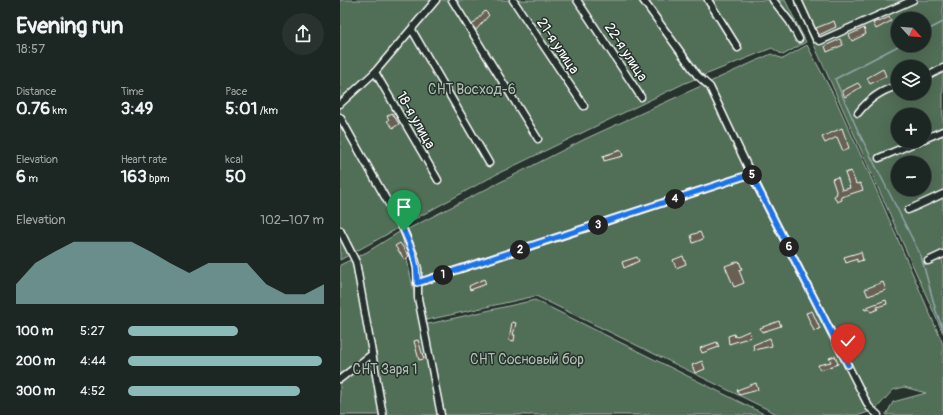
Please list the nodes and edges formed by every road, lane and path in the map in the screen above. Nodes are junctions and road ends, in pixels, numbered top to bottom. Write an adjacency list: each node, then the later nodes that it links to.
1 (436, 0): 10 (street)
2 (452, 0): 24 (street)
3 (513, 0): 19 (street, 21-я улица)
4 (578, 0): 17 (street, 22-я улица)
5 (643, 0): 28 (street)
6 (708, 0): 12 (street)
7 (773, 0): 11 (street)
8 (798, 0): 9 (street)
9 (913, 0)
10 (412, 30): 14 (street); 27 (street)
11 (798, 40)
12 (738, 48)
13 (943, 68): 15 (street)
14 (375, 72): 18 (street); 29 (street, 18-я улица)
15 (931, 74)
16 (891, 88): 20 (street)
17 (641, 97)
18 (340, 104)
19 (584, 106)
20 (858, 113)
21 (340, 117): 37 (street)
22 (943, 131): 23 (street)
23 (931, 136)
24 (538, 139)
25 (903, 148): 26 (street)
26 (879, 158)
27 (489, 163)
28 (751, 174): 37 (street); 42 (street)
29 (438, 180)
30 (943, 194): 31 (street)
31 (908, 210)
32 (340, 230): 33 (street)
33 (346, 241): 34 (street); 38 (street)
34 (340, 244)
35 (943, 254): 36 (street)
36 (928, 261)
37 (417, 283): 41 (street)
38 (372, 354): 39 (street); 40 (street)
39 (340, 379)
40 (383, 415)
41 (441, 415)
42 (878, 415)

